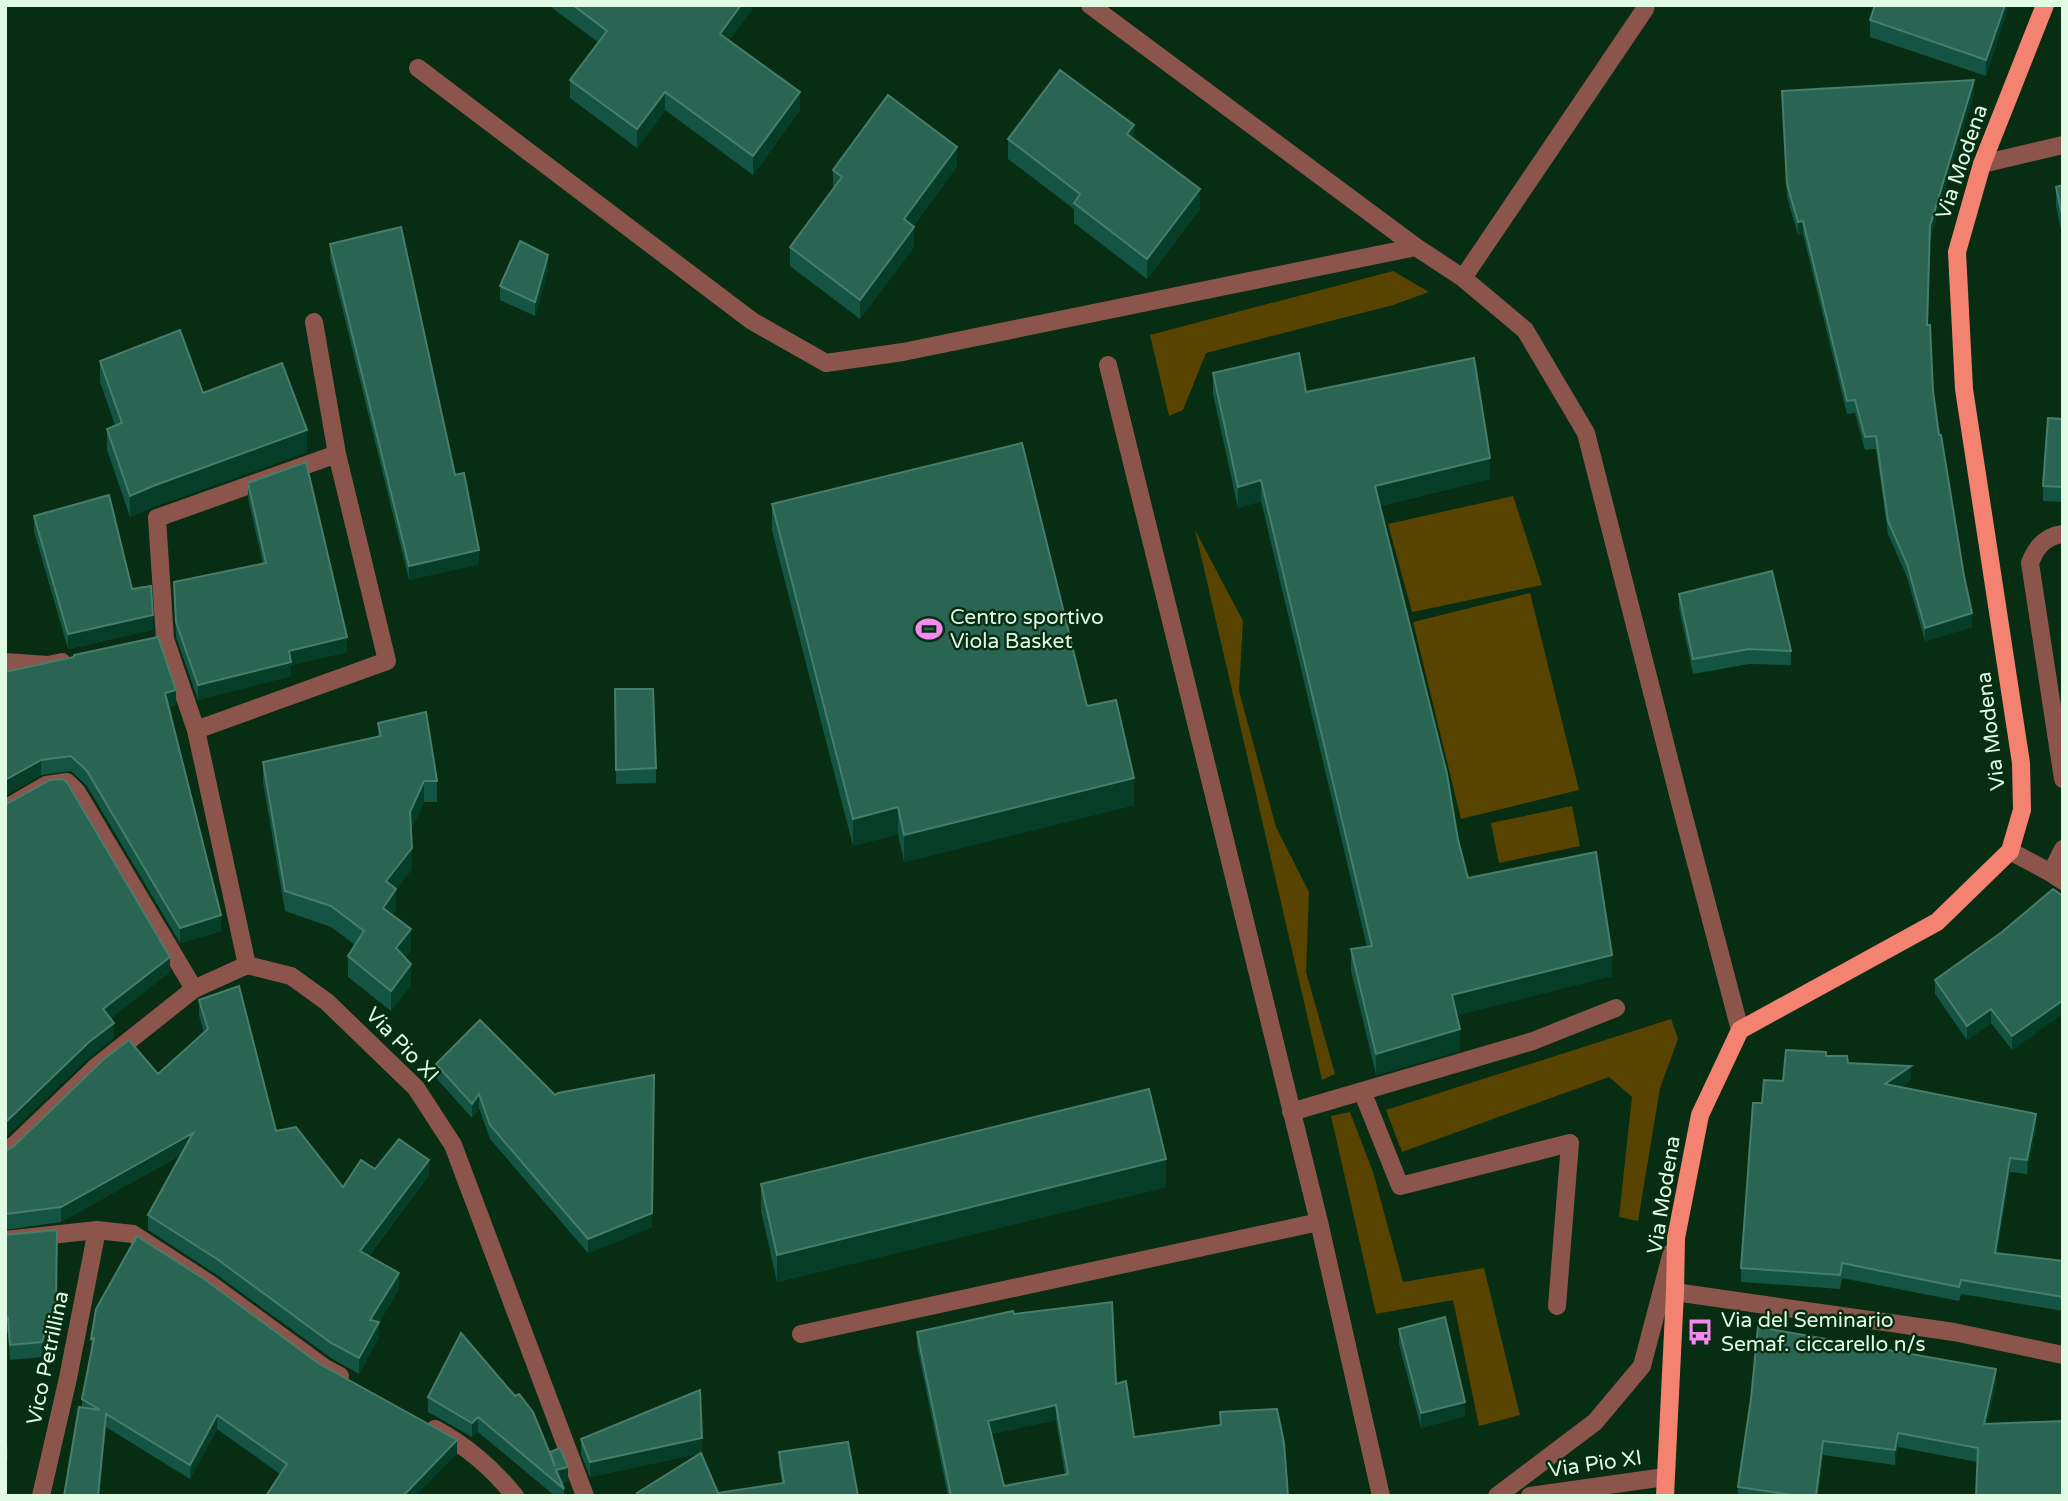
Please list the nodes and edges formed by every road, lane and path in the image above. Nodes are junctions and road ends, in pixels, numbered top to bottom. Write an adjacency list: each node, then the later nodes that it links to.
1 (1090, 5): 7 (street)
2 (1646, 5): 8 (street)
3 (2045, 5): 6 (main road, Via Modena)
4 (418, 68): 7 (street)
5 (2063, 145): 6 (street)
6 (1982, 164): 19 (main road, Via Modena)
7 (1416, 247): 8 (street)
8 (1463, 278): 24 (street)
9 (314, 322): 11 (street)
10 (1108, 365): 26 (street)
11 (337, 454): 15 (street); 15 (street)
12 (2063, 534): 16 (street)
13 (74, 659): 14 (street)
14 (5, 662)
15 (196, 730): 21 (street)
16 (2063, 779)
17 (5, 809): 22 (street)
18 (2063, 849): 20 (street)
19 (2010, 851): 20 (street); 24 (main road, Via Modena)
20 (2057, 877)
21 (247, 965): 22 (street); 41 (street, Via Pio XI)
22 (194, 989): 27 (street)
23 (1616, 1008): 25 (street)
24 (1740, 1030): 30 (main road, Via Modena)
25 (1362, 1091): 26 (street); 33 (street)
26 (1291, 1112): 28 (street)
27 (5, 1154)
28 (1319, 1222): 34 (street); 42 (street)
29 (97, 1230): 31 (street); 36 (street); 39 (street, Vico Petrillina)
30 (1676, 1238): 32 (main road, Via Modena); 43 (street)
31 (5, 1240)
32 (1675, 1292): 35 (street); 38 (main road, Via Modena)
33 (1557, 1306)
34 (801, 1334)
35 (2063, 1356)
36 (360, 1387)
37 (417, 1419): 40 (street)
38 (1665, 1477): 44 (street, Via Pio XI); 45 (main road, Via Modena)
39 (41, 1496)
40 (515, 1496)
41 (585, 1496)
42 (1381, 1496)
43 (1497, 1496)
44 (1530, 1496)
45 (1665, 1496)

